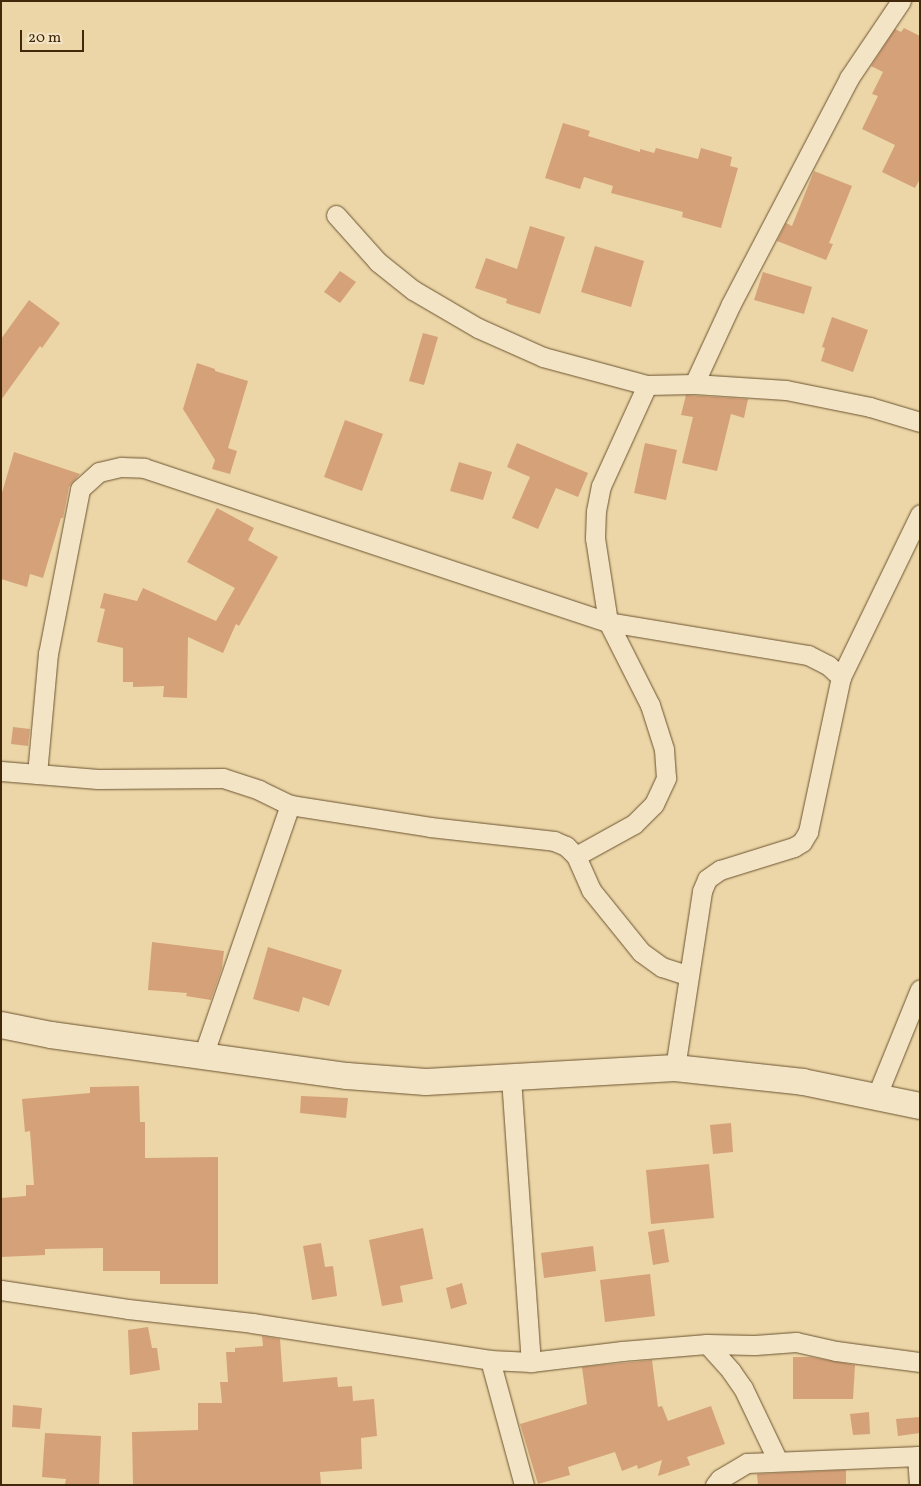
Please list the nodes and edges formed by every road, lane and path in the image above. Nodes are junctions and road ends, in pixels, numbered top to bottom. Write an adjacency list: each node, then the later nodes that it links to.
1 (901, 1): 3 (street)
2 (336, 215): 4 (street)
3 (694, 384): 4 (street); 5 (street)
4 (647, 385): 7 (street)
5 (920, 422)
6 (920, 514): 8 (street)
7 (608, 622): 8 (street); 10 (street); 12 (street)
8 (841, 677): 13 (street)
9 (1, 770): 10 (street)
10 (37, 774): 11 (street)
11 (290, 805): 12 (street); 16 (street)
12 (576, 856): 13 (street)
13 (689, 976): 17 (street)
14 (920, 989): 19 (street)
15 (1, 1026): 16 (street)
16 (203, 1056): 18 (street)
17 (675, 1068): 18 (street); 19 (street)
18 (511, 1078): 24 (street)
19 (877, 1095): 20 (street)
20 (920, 1106)
21 (1, 1290): 23 (street)
22 (707, 1344): 24 (street); 25 (street); 27 (street)
23 (490, 1360): 24 (street); 28 (street)
24 (530, 1362)
25 (920, 1362)
26 (918, 1456): 27 (street); 30 (street)
27 (778, 1461): 29 (street)
28 (524, 1485)
29 (715, 1485)
30 (919, 1485)

